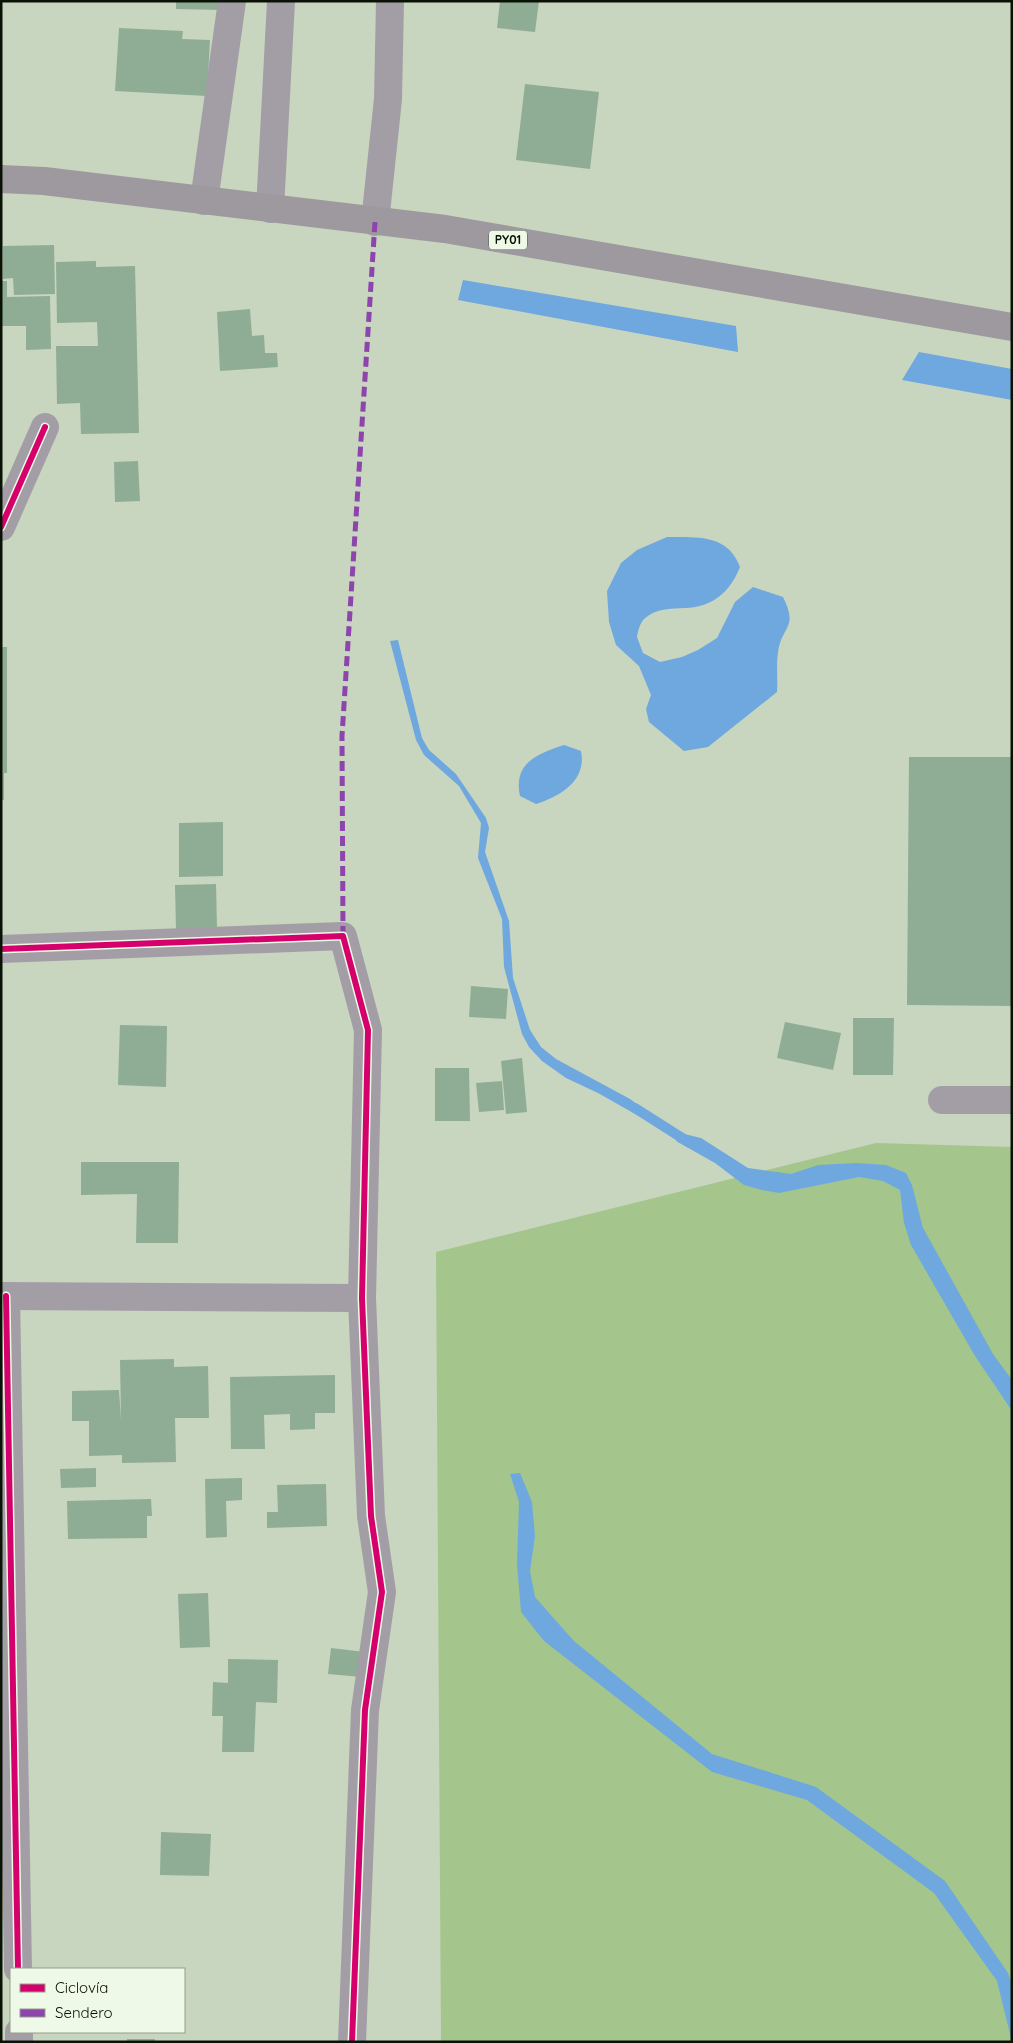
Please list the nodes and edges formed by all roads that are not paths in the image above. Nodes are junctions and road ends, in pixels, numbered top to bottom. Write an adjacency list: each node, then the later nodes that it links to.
1 (232, 1): 5 (street)
2 (281, 1): 6 (street)
3 (390, 1): 7 (street)
4 (1, 179): 5 (highway, PY01)
5 (204, 201): 6 (highway, PY01)
6 (270, 209): 7 (highway, PY01)
7 (375, 222): 8 (highway, PY01)
8 (1012, 327)
9 (45, 428): 10 (street)
10 (1, 527)
11 (1, 949): 15 (street)
12 (942, 1100): 13 (street)
13 (1012, 1100)
14 (4, 1296): 15 (street); 16 (street)
15 (362, 1298): 17 (street)
16 (18, 1968)
17 (352, 2042)

